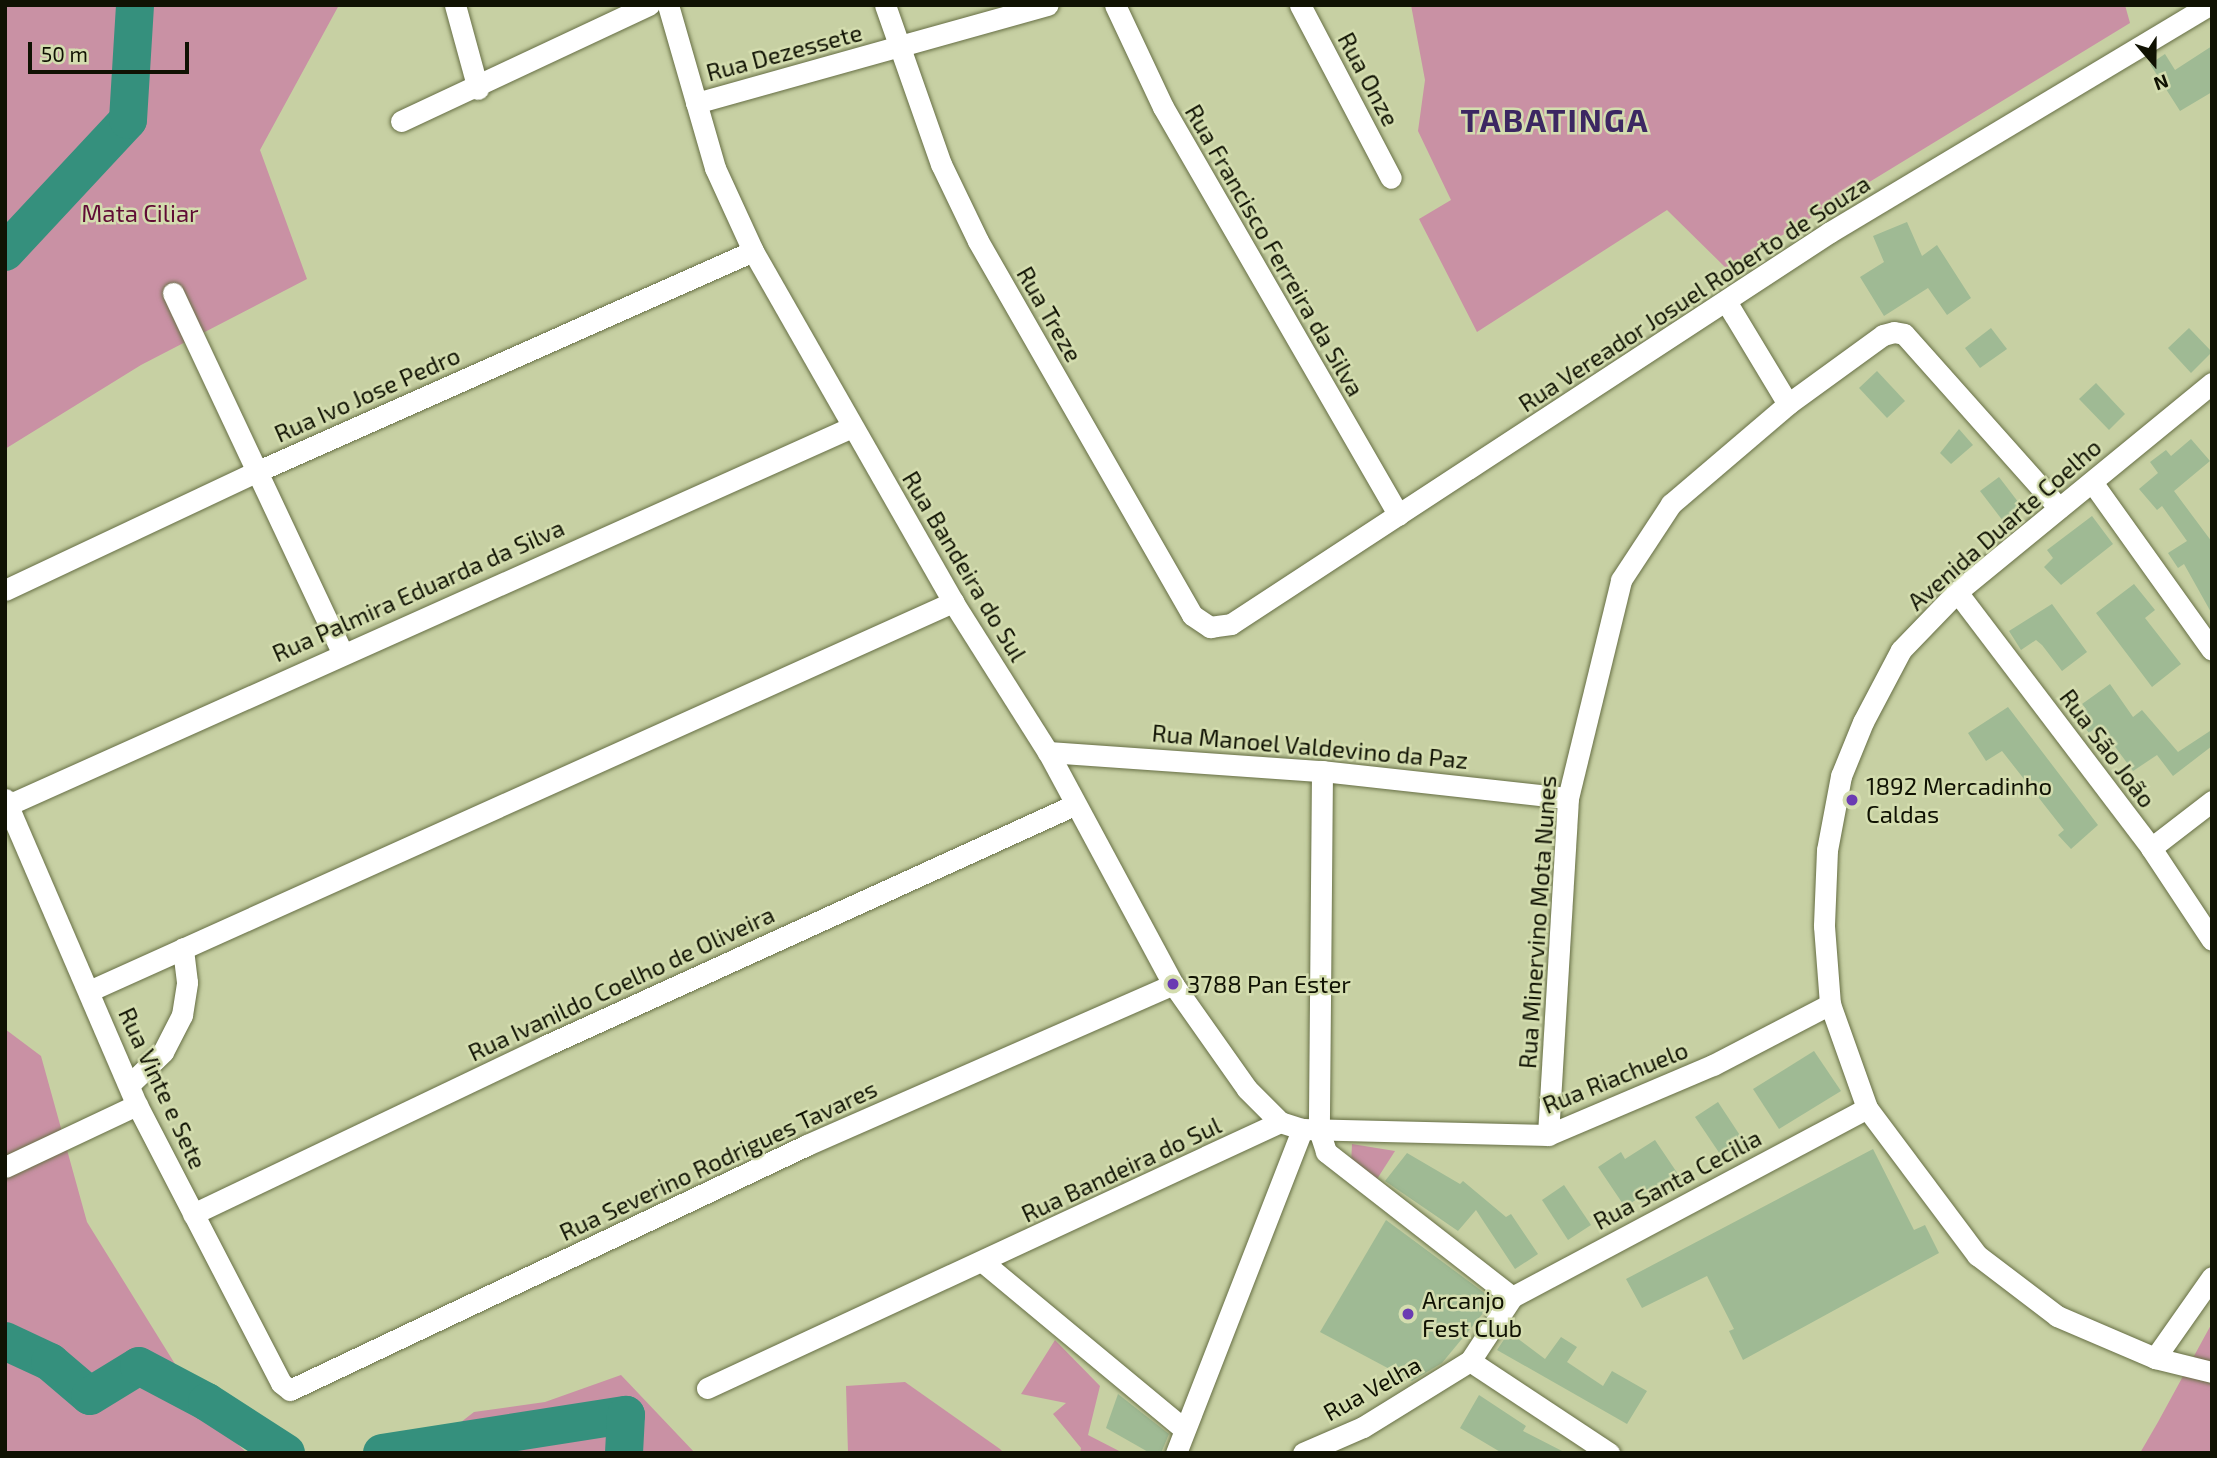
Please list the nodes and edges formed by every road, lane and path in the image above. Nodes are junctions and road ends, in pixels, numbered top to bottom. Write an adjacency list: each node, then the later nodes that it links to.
1 (455, 5): 10 (street)
2 (649, 5): 10 (street)
3 (667, 5): 11 (street, Rua Bandeira do Sul)
4 (885, 5): 9 (street, Rua Treze)
5 (1048, 5): 9 (street, Rua Dezessete)
6 (1115, 5): 23 (street, Rua Francisco Ferreira da Silva)
7 (1300, 5): 13 (street, Rua Onze)
8 (2210, 5): 16 (street, Rua Vereador Josuel Roberto de Souza)
9 (898, 48): 11 (street, Rua Dezessete); 27 (street, Rua Treze)
10 (478, 89): 12 (street)
11 (696, 103): 14 (street, Rua Bandeira do Sul)
12 (401, 121)
13 (1391, 178)
14 (752, 251): 19 (street, Rua Bandeira do Sul); 20 (street, Rua Ivo Jose Pedro)
15 (173, 293): 20 (street)
16 (1727, 303): 18 (street); 23 (street, Rua Vereador Josuel Roberto de Souza)
17 (2212, 383): 21 (street, Avenida Duarte Coelho)
18 (1788, 404): 22 (street, Rua Minervino Mota Nunes); 32 (street, Rua Minervino Mota Nunes)
19 (852, 427): 26 (street, Rua Bandeira do Sul); 29 (street, Rua Palmira Eduarda da Silva)
20 (256, 472): 24 (street, Rua Ivo Jose Pedro); 29 (street)
21 (2092, 482): 22 (street, Avenida Duarte Coelho); 28 (street)
22 (2059, 509): 25 (street, Avenida Duarte Coelho)
23 (1399, 516): 27 (street, Rua Vereador Josuel Roberto de Souza)
24 (5, 590)
25 (1957, 592): 36 (street, Rua São João); 41 (street, Avenida Duarte Coelho)
26 (953, 602): 30 (street, Rua Bandeira do Sul); 38 (street)
27 (1210, 627)
28 (2212, 650)
29 (342, 652): 34 (street, Rua Palmira Eduarda da Silva)
30 (1048, 752): 31 (street, Rua Manoel Valdevino da Paz); 35 (street, Rua Bandeira do Sul)
31 (1322, 771): 32 (street, Rua Manoel Valdevino da Paz); 46 (street)
32 (1568, 798): 47 (street, Rua Minervino Mota Nunes)
33 (2212, 801): 36 (street)
34 (6, 802): 40 (street, Rua Vinte e Sete)
35 (1074, 805): 39 (street, Rua Bandeira do Sul); 49 (street, Rua Ivanildo Coelho de Oliveira)
36 (2151, 848): 37 (street, Rua São João)
37 (2212, 940)
38 (183, 948): 40 (street); 42 (street)
39 (1172, 984): 45 (street, Rua Bandeira do Sul); 57 (street, Rua Severino Rodrigues Tavares)
40 (89, 991): 42 (street, Rua Vinte e Sete)
41 (1830, 1004): 44 (street, Avenida Duarte Coelho); 47 (street, Rua Riachuelo)
42 (130, 1084): 43 (street, Rua Vinte e Sete)
43 (137, 1105): 48 (street); 49 (street, Rua Vinte e Sete)
44 (1867, 1108): 52 (street, Rua Santa Cecilia); 53 (street, Avenida Duarte Coelho)
45 (1280, 1122): 46 (street, Rua Bandeira do Sul); 50 (street, Rua Bandeira do Sul)
46 (1311, 1129): 47 (street, Rua Riachuelo); 52 (street); 58 (street)
47 (1548, 1135)
48 (5, 1167)
49 (193, 1214): 57 (street, Rua Vinte e Sete)
50 (984, 1263): 56 (street, Rua Bandeira do Sul); 58 (street)
51 (2212, 1277): 53 (street)
52 (1512, 1297): 54 (street, Rua Velha)
53 (2155, 1358): 55 (street, Avenida Duarte Coelho)
54 (1470, 1361): 59 (street, Rua Velha); 61 (street)
55 (2212, 1372)
56 (707, 1388)
57 (290, 1390)
58 (1183, 1428): 60 (street)
59 (1319, 1450)
60 (1176, 1453)
61 (1609, 1453)

